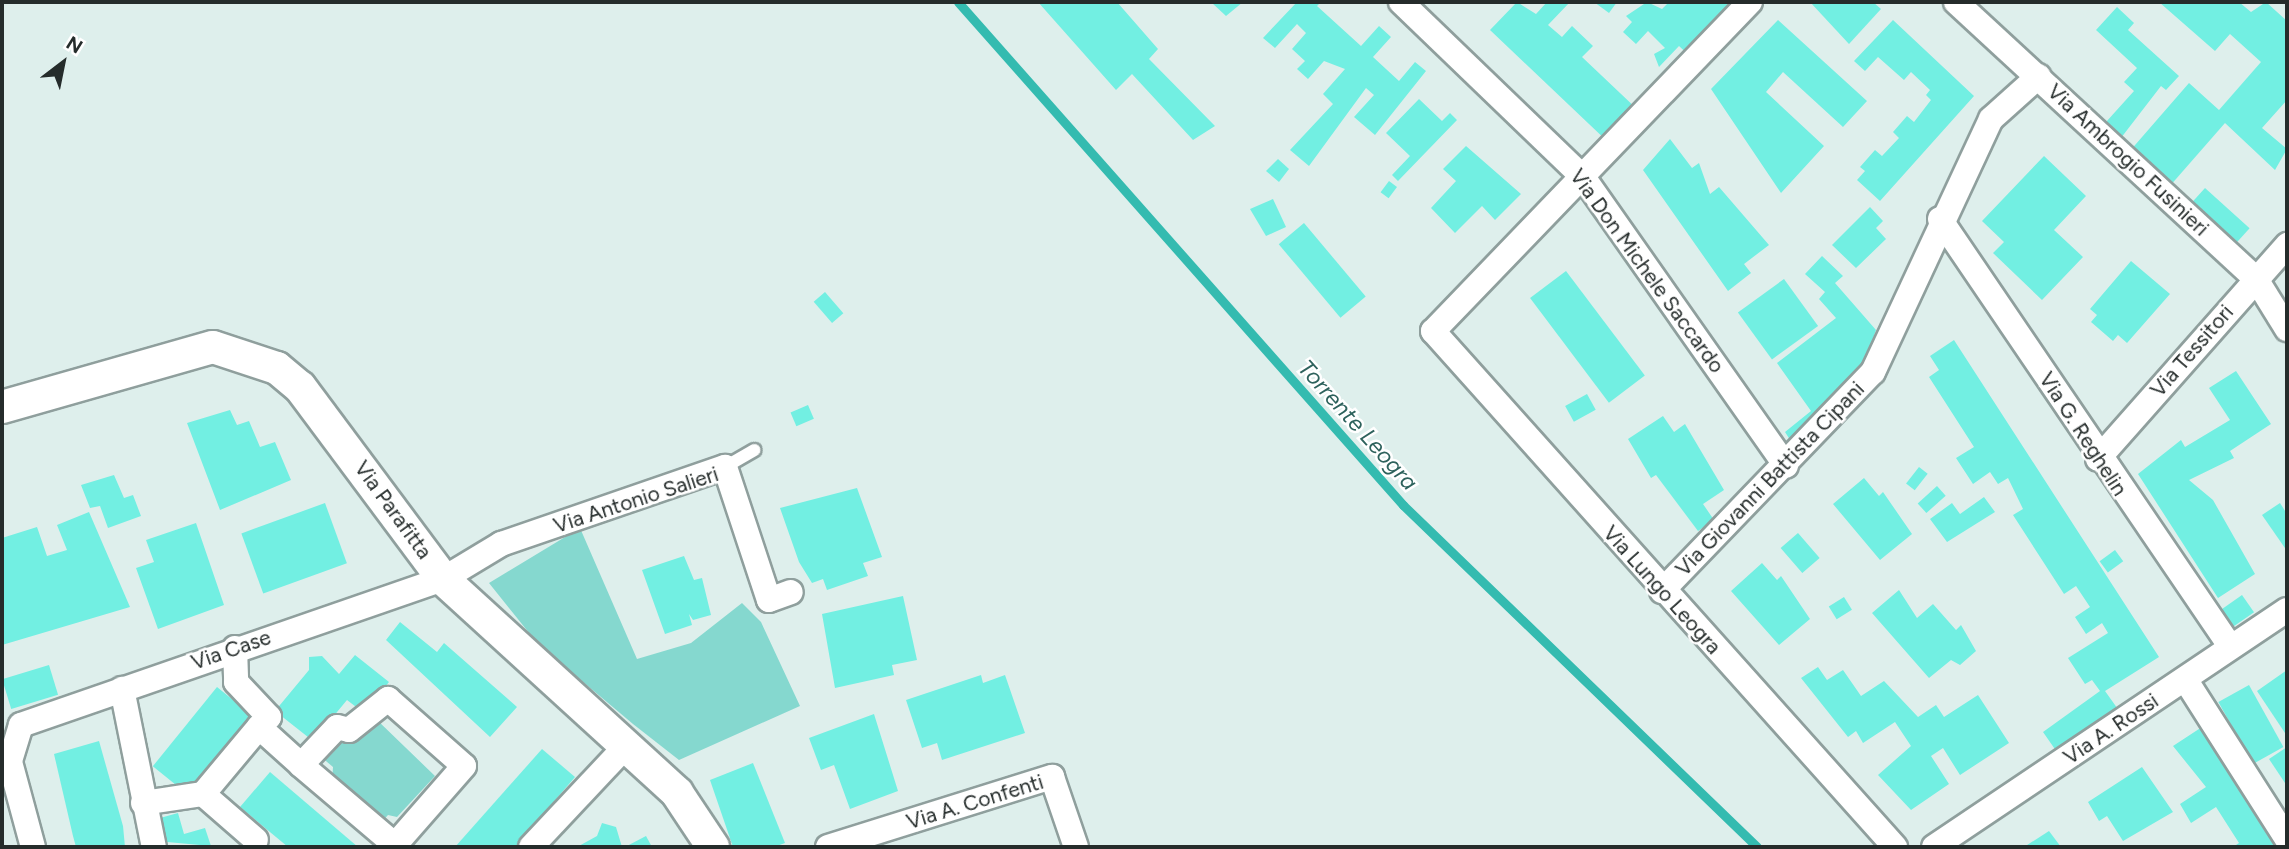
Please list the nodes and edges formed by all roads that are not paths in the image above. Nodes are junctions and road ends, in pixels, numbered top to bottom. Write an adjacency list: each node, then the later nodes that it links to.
1 (1401, 2): 5 (street, Via Don Michele Saccardo)
2 (1751, 2): 5 (street)
3 (1956, 2): 4 (street, Via Ambrogio Fusinieri)
4 (2039, 76): 6 (street, Via Giovanni Battista Cipani); 8 (street, Via Ambrogio Fusinieri)
5 (1583, 177): 13 (street, Via Don Michele Saccardo); 16 (street, Via Lungo Leogra)
6 (1940, 219): 12 (street, Via G. Reghelin); 13 (street, Via Giovanni Battista Cipani)
7 (2287, 245): 8 (street, Via Tessitori)
8 (2256, 279): 9 (street, Via Ambrogio Fusinieri); 12 (street, Via Tessitori)
9 (2287, 329)
10 (3, 405): 15 (street, Via Parafitta)
11 (754, 450): 14 (lane)
12 (2098, 459): 19 (street, Via G. Reghelin)
13 (1786, 466): 16 (street, Via Giovanni Battista Cipani)
14 (725, 467): 15 (street, Via Antonio Salieri); 17 (street, Via Antonio Salieri)
15 (443, 579): 20 (street, Via Case); 25 (street, Via Parafitta)
16 (1662, 591): 38 (street, Via Lungo Leogra)
17 (791, 593)
18 (2287, 610): 19 (street, Via A. Rossi)
19 (2230, 646): 21 (street, Via A. Rossi)
20 (235, 648): 22 (street, Via Case); 24 (street)
21 (2185, 679): 29 (street); 39 (street, Via A. Rossi)
22 (122, 690): 23 (street, Via Case); 28 (street)
23 (11, 722): 32 (street)
24 (259, 727): 26 (street); 27 (street)
25 (626, 746): 34 (street); 35 (street, Via Parafitta)
26 (301, 765): 31 (street); 31 (street)
27 (203, 794): 28 (street); 30 (street)
28 (144, 803): 33 (street)
29 (2287, 839)
30 (256, 845)
31 (394, 846)
32 (33, 847)
33 (154, 847)
34 (531, 847)
35 (713, 847)
36 (828, 847): 37 (street, Via A. Confenti)
37 (1076, 847)
38 (1895, 847)
39 (1934, 847)

